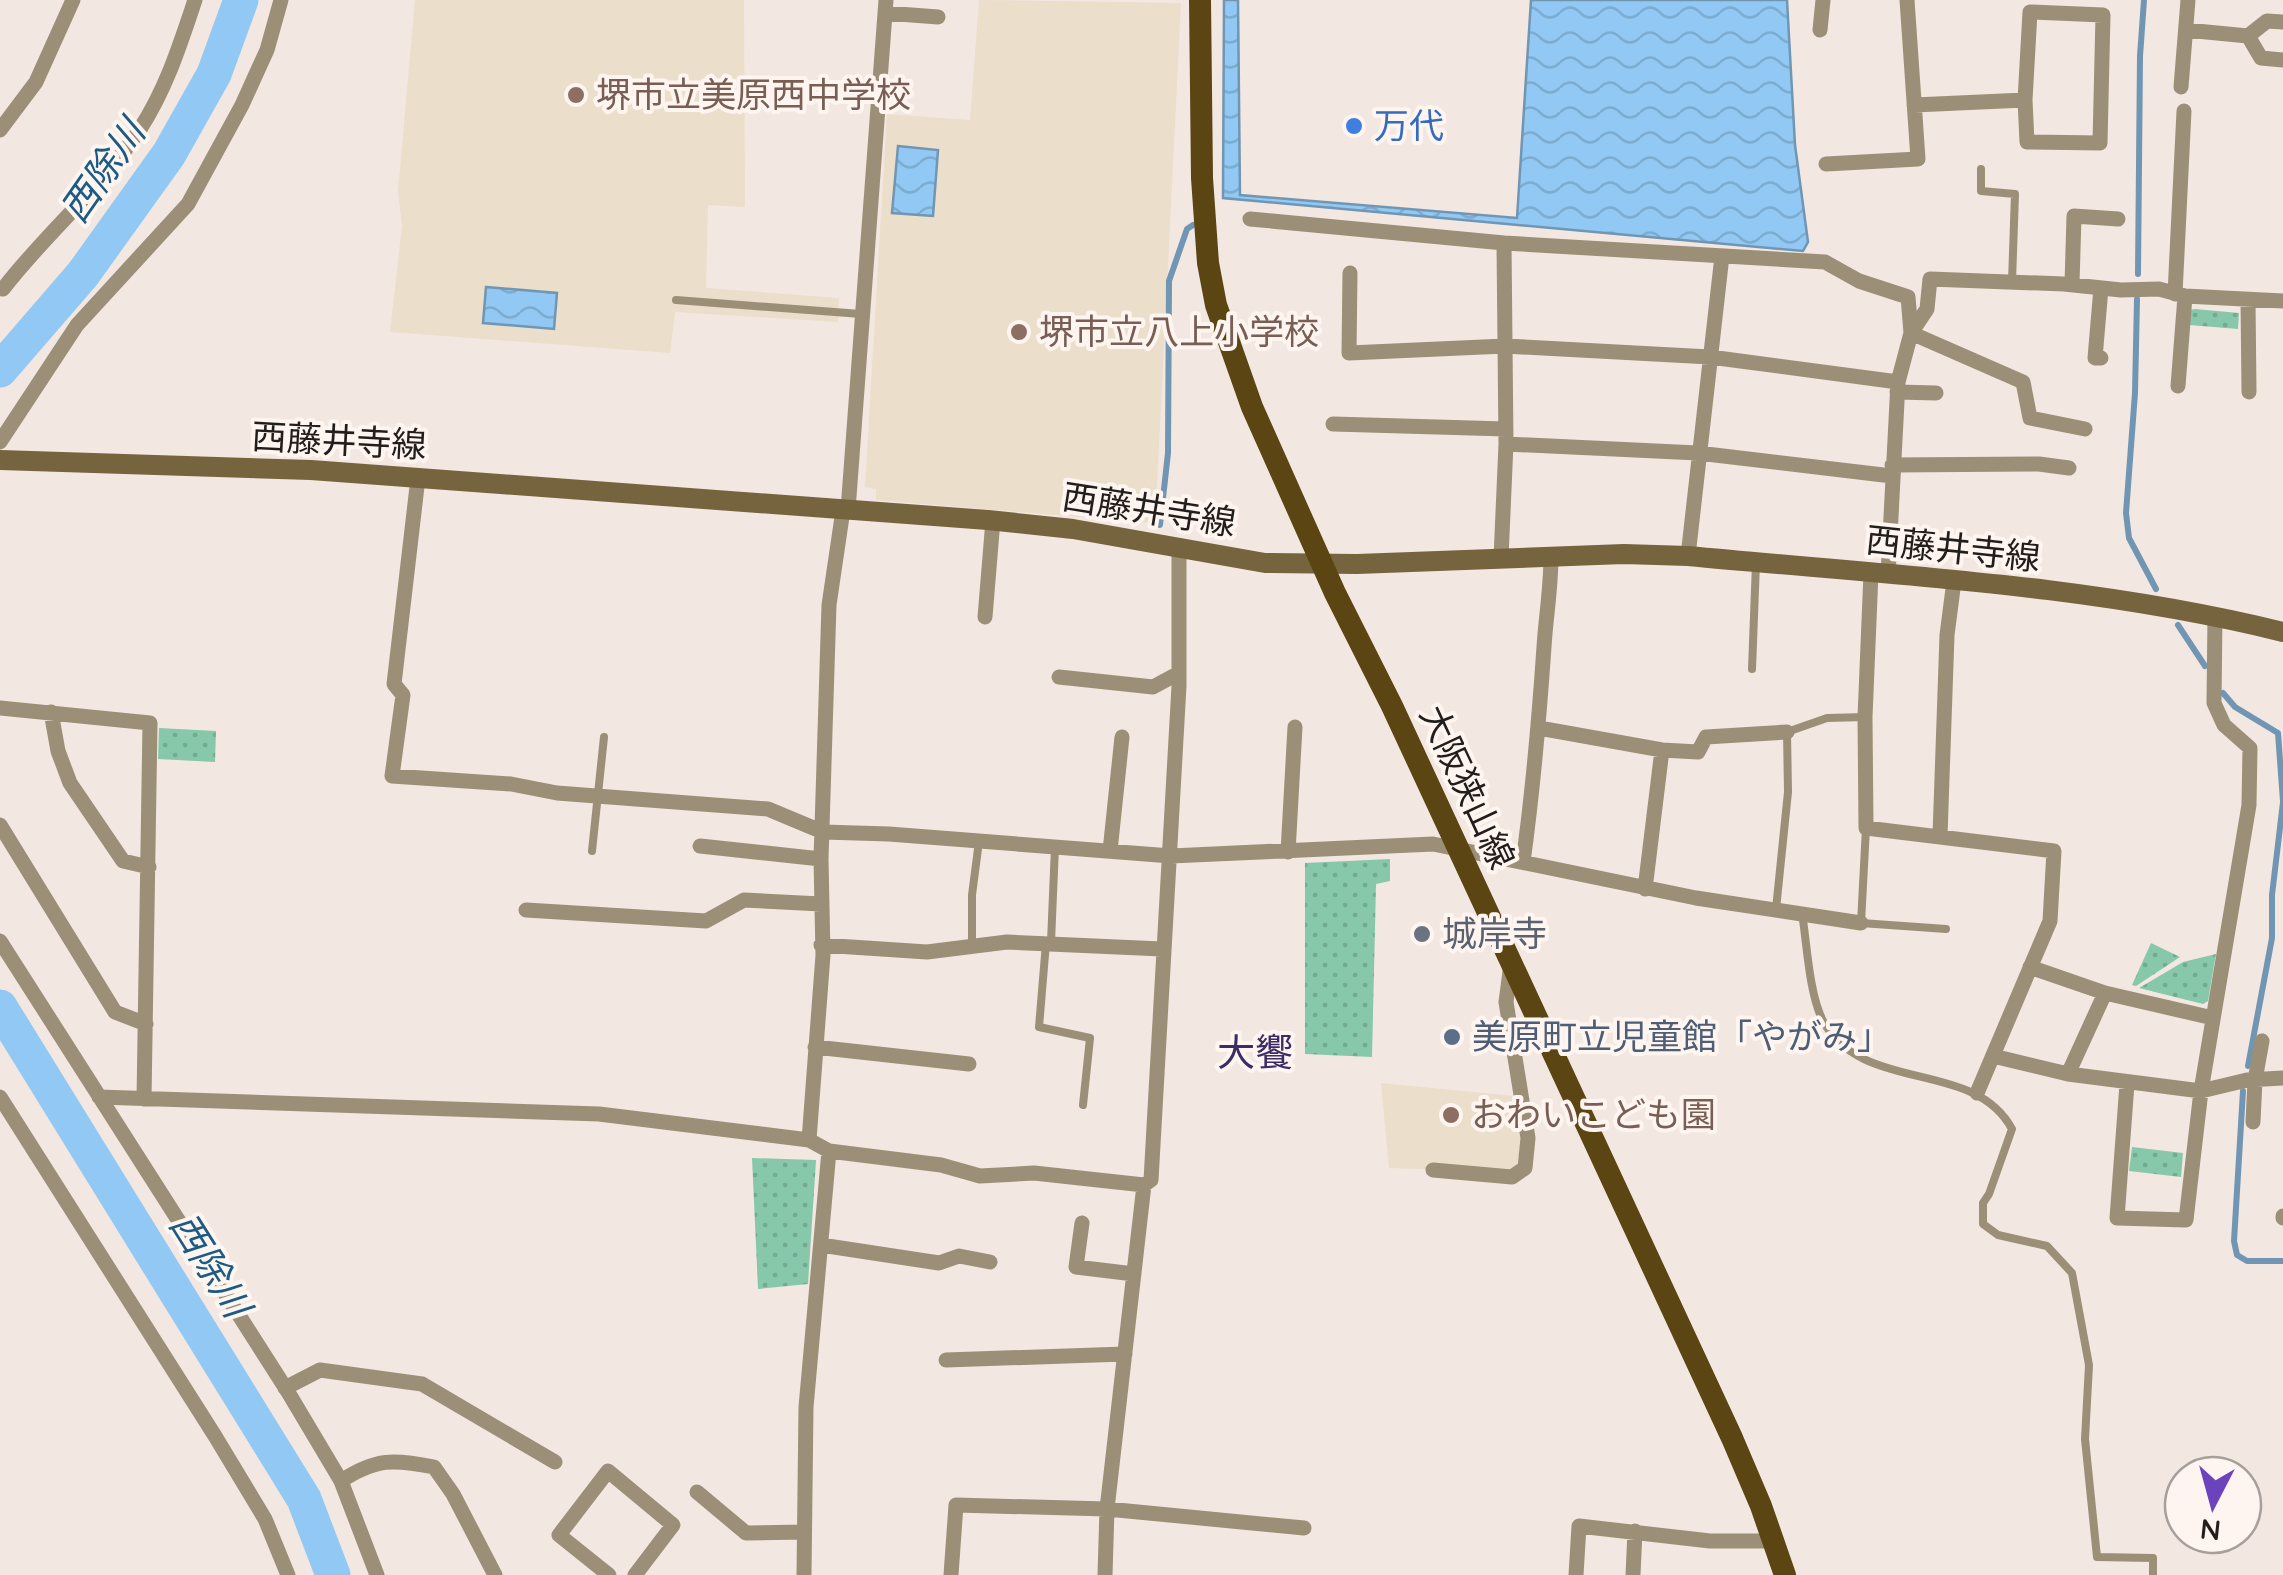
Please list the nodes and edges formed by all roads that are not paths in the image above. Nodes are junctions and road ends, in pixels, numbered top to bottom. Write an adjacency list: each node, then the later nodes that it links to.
1 (73, 0): 20 (street)
2 (195, 0): 31 (street)
3 (282, 0): 48 (street)
4 (1200, 0): 61 (main road, 大阪狭山線)
5 (1823, 0): 12 (street)
6 (1907, 0): 18 (street)
7 (2188, 0): 13 (street)
8 (885, 6): 10 (street); 36 (street)
9 (2030, 6): 17 (street); 17 (street)
10 (938, 17)
11 (2283, 22): 14 (street)
12 (1820, 30)
13 (2186, 30): 14 (street); 16 (street)
14 (2248, 36): 15 (street)
15 (2283, 60)
16 (2181, 87)
17 (2025, 100): 18 (street)
18 (1914, 105): 21 (street)
19 (2184, 111): 32 (street)
20 (0, 130)
21 (1826, 164)
22 (1981, 169): 28 (lane)
23 (2118, 219): 29 (street)
24 (1250, 220): 25 (street)
25 (1504, 243): 26 (street); 38 (street)
26 (1722, 256): 37 (street); 39 (street)
27 (1350, 273): 38 (street)
28 (2012, 282): 29 (street); 37 (street)
29 (2072, 284): 30 (street)
30 (2101, 288): 32 (street); 40 (street)
31 (3, 289)
32 (2180, 295): 34 (street); 41 (street)
33 (676, 300): 36 (lane)
34 (2248, 300): 35 (street); 43 (street)
35 (2283, 301)
36 (861, 314): 54 (street)
37 (1911, 333): 42 (street); 46 (street)
38 (1505, 346): 39 (street); 47 (street)
39 (1710, 357): 42 (street); 49 (street)
40 (2101, 358)
41 (2178, 386)
42 (1898, 387): 44 (street); 52 (street)
43 (2249, 392)
44 (1936, 393)
45 (1333, 424): 47 (street)
46 (2086, 429)
47 (1506, 436): 49 (street); 59 (street)
48 (0, 442)
49 (1698, 453): 52 (street); 58 (street)
50 (0, 460): 53 (main road, 西藤井寺線)
51 (2069, 468): 52 (street)
52 (1892, 470): 62 (street)
53 (418, 478): 54 (main road, 西藤井寺線); 79 (street)
54 (846, 510): 55 (main road, 西藤井寺線); 82 (street)
55 (993, 520): 56 (main road, 西藤井寺線); 65 (street)
56 (1179, 548): 61 (main road, 西藤井寺線); 68 (street)
57 (1551, 556): 58 (main road, 西藤井寺線); 59 (main road, 西藤井寺線); 74 (street)
58 (1688, 556): 60 (main road, 西藤井寺線)
59 (1501, 558): 61 (main road, 西藤井寺線)
60 (1756, 562): 62 (main road, 西藤井寺線); 67 (lane)
61 (1322, 565): 87 (main road, 大阪狭山線)
62 (1879, 574): 63 (main road, 西藤井寺線); 72 (street)
63 (1954, 580): 64 (main road, 西藤井寺線); 83 (street)
64 (2214, 615): 66 (main road, 西藤井寺線); 110 (street)
65 (985, 617)
66 (2283, 632)
67 (1752, 669)
68 (1179, 674): 69 (street); 91 (street)
69 (1058, 677)
70 (0, 708): 71 (street)
71 (51, 712): 94 (street); 94 (street)
72 (1866, 717): 75 (lane); 81 (street)
73 (1295, 727): 90 (street)
74 (1539, 728): 78 (street); 93 (street)
75 (1787, 732): 78 (street); 98 (lane)
76 (604, 737): 79 (lane)
77 (1122, 737): 89 (street)
78 (1662, 750): 95 (street)
79 (597, 796): 82 (street); 88 (lane)
80 (0, 825): 111 (street)
81 (1866, 828): 83 (street); 100 (lane)
82 (823, 832): 84 (street); 92 (street)
83 (1940, 836): 108 (street)
84 (979, 841): 86 (street); 105 (lane)
85 (700, 846): 92 (street)
86 (1055, 847): 89 (street); 103 (lane)
87 (1456, 847): 90 (street); 93 (street); 107 (main road, 大阪狭山線)
88 (592, 851)
89 (1110, 851): 91 (street)
90 (1288, 852): 91 (street)
91 (1171, 856): 106 (street)
92 (821, 859): 96 (street)
93 (1522, 862): 95 (street)
94 (149, 867): 111 (street)
95 (1645, 889): 98 (street)
96 (821, 904): 97 (street); 104 (street)
97 (526, 910)
98 (1776, 910): 99 (street)
99 (1802, 913): 100 (street); 121 (lane)
100 (1861, 922): 101 (lane)
101 (1946, 928)
102 (0, 941): 123 (street)
103 (1048, 944): 105 (street); 106 (street); 125 (lane)
104 (822, 945): 105 (street); 113 (street)
105 (972, 947)
106 (1162, 949): 130 (street)
107 (1511, 964): 129 (street); 145 (main road, 大阪狭山線)
108 (2030, 967): 109 (street); 114 (street)
109 (2105, 993): 110 (street); 116 (street)
110 (2214, 1018): 120 (street)
111 (146, 1024): 124 (street)
112 (2262, 1041): 118 (street)
113 (815, 1047): 115 (street); 127 (street)
114 (1992, 1056): 116 (street); 121 (street)
115 (969, 1064)
116 (2068, 1074): 119 (street)
117 (2283, 1078): 118 (street)
118 (2254, 1080): 120 (street); 126 (street)
119 (2127, 1084): 120 (street); 120 (street)
120 (2200, 1091)
121 (1978, 1094): 157 (lane)
122 (0, 1097): 146 (street)
123 (100, 1098): 124 (street); 137 (street)
124 (144, 1099): 127 (street)
125 (1084, 1105)
126 (2253, 1122)
127 (808, 1140): 128 (street)
128 (829, 1151): 130 (street); 132 (street)
129 (1433, 1170)
130 (1144, 1185): 134 (street)
131 (1082, 1222): 134 (street)
132 (820, 1244): 133 (street); 144 (street)
133 (990, 1262)
134 (1134, 1274): 135 (street)
135 (1125, 1354): 136 (street); 141 (street)
136 (946, 1360)
137 (285, 1388): 138 (street); 139 (street)
138 (555, 1462)
139 (341, 1482): 147 (street); 148 (street)
140 (697, 1492): 144 (street)
141 (1107, 1510): 142 (street); 152 (street); 153 (street)
142 (1304, 1528)
143 (1635, 1531): 145 (street); 154 (street); 155 (street)
144 (804, 1532): 151 (street)
145 (1774, 1542): 156 (main road, 大阪狭山線)
146 (288, 1575)
147 (377, 1575)
148 (494, 1575)
149 (610, 1575): 150 (street)
150 (635, 1575)
151 (804, 1575)
152 (950, 1575)
153 (1105, 1575)
154 (1576, 1575)
155 (1633, 1575)
156 (1785, 1575)
157 (2154, 1575)

